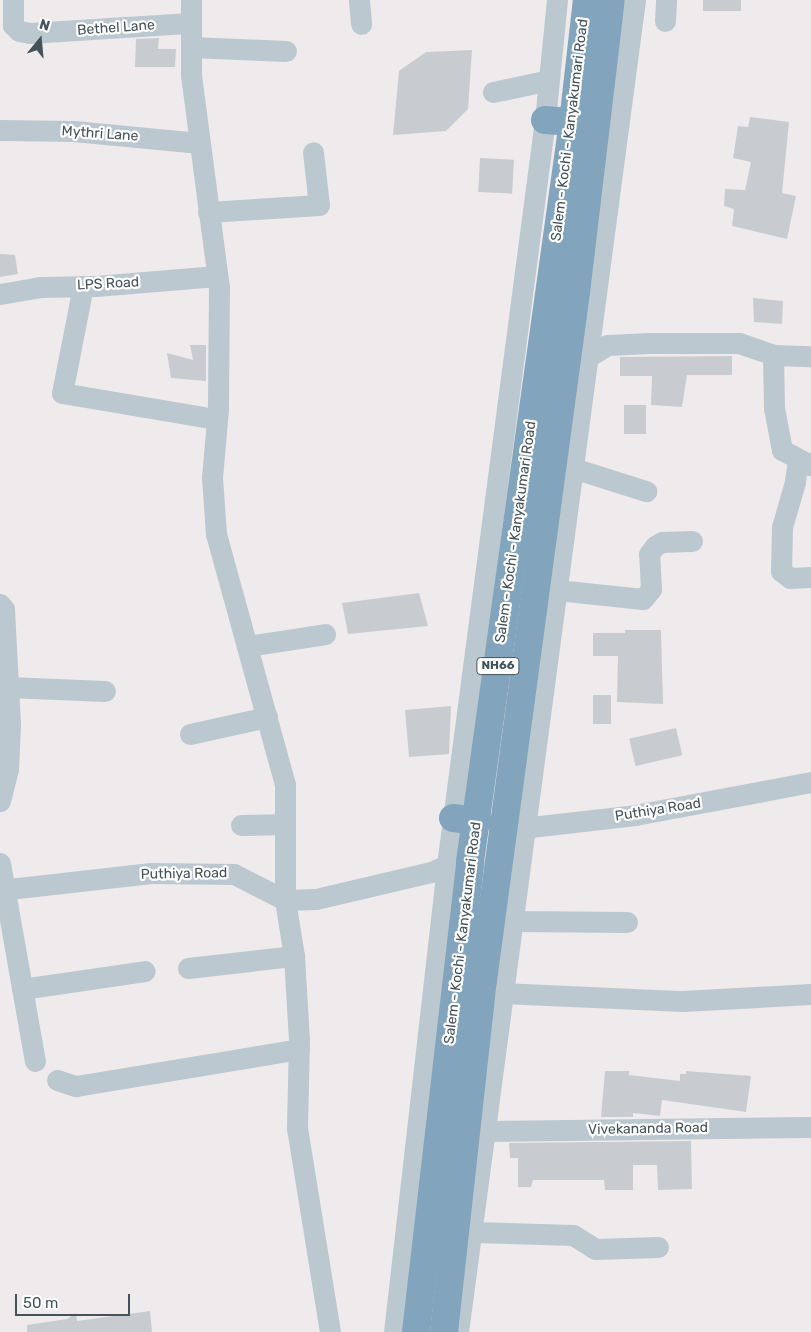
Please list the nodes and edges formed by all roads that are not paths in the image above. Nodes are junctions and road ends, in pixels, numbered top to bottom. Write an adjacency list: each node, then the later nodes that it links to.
1 (13, 0): 10 (street, Bethel Lane)
2 (191, 0): 10 (street)
3 (359, 0): 11 (street)
4 (557, 0): 14 (street)
5 (587, 0): 17 (highway, Salem - Kochi - Kanyakumari Road / NH66)
6 (611, 0): 25 (highway, Salem - Kochi - Kanyakumari Road / NH66)
7 (635, 0): 29 (street)
8 (666, 0): 9 (street)
9 (665, 21)
10 (191, 23): 12 (street)
11 (361, 24)
12 (190, 47): 13 (street); 19 (street)
13 (286, 51)
14 (549, 80): 15 (street); 16 (street)
15 (493, 92)
16 (545, 120): 17 (highway); 47 (street)
17 (573, 122): 24 (highway, Salem - Kochi - Kanyakumari Road / NH66)
18 (0, 130): 19 (street, Mythri Lane)
19 (199, 143): 21 (street)
20 (313, 152): 21 (street)
21 (208, 212): 22 (street)
22 (217, 276): 23 (street, LPS Road); 39 (street)
23 (83, 286): 26 (street, LPS Road); 30 (street)
24 (549, 287): 25 (highway); 47 (highway, Salem - Kochi - Kanyakumari Road / NH66)
25 (576, 292): 50 (highway, Salem - Kochi - Kanyakumari Road / NH66)
26 (0, 294)
27 (773, 356): 28 (street); 29 (street); 31 (street)
28 (811, 356)
29 (588, 357): 32 (street)
30 (204, 417)
31 (804, 463): 35 (street)
32 (573, 468): 33 (street); 36 (street)
33 (646, 491)
34 (692, 540): 36 (street)
35 (811, 578)
36 (557, 590): 50 (street)
37 (0, 604): 40 (street)
38 (325, 634): 39 (street)
39 (247, 646): 42 (street)
40 (8, 687): 41 (street); 44 (street)
41 (104, 690)
42 (267, 717): 43 (street); 48 (street)
43 (190, 734)
44 (4, 770): 46 (street)
45 (811, 782): 50 (street, Puthiya Road)
46 (0, 801)
47 (466, 819): 52 (street); 72 (highway, Salem - Kochi - Kanyakumari Road / NH66)
48 (285, 824): 49 (street); 54 (street)
49 (241, 825)
50 (515, 829): 55 (street); 73 (highway, Salem - Kochi - Kanyakumari Road / NH66)
51 (0, 863): 53 (street)
52 (447, 864): 54 (street, Puthiya Road); 71 (street)
53 (2, 889): 54 (street, Puthiya Road); 60 (street)
54 (285, 900): 57 (street)
55 (514, 921): 56 (street); 61 (street)
56 (627, 922)
57 (294, 956): 58 (street); 63 (street)
58 (188, 968)
59 (145, 971): 60 (street)
60 (22, 989): 64 (street)
61 (504, 993): 62 (street); 67 (street)
62 (811, 994)
63 (299, 1049): 65 (street); 70 (street)
64 (35, 1061)
65 (58, 1080)
66 (811, 1127): 67 (street, Vivekananda Road)
67 (485, 1132): 68 (street)
68 (472, 1232): 69 (street); 74 (street)
69 (658, 1247)
70 (330, 1332)
71 (394, 1332)
72 (416, 1332)
73 (444, 1332)
74 (458, 1332)

